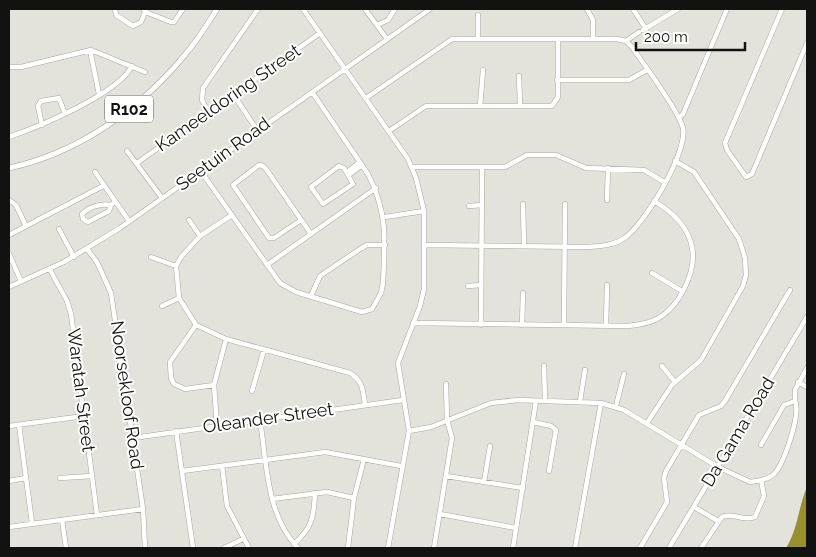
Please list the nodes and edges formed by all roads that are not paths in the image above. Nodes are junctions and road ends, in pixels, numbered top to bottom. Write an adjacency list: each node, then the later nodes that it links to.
1 (115, 9): 15 (street)
2 (183, 9): 15 (street)
3 (217, 9): 55 (main road, R102)
4 (258, 9): 42 (street)
5 (305, 9): 20 (street)
6 (365, 9): 18 (street)
7 (395, 9): 18 (street)
8 (427, 9): 23 (street, Seetuin Road)
9 (587, 9): 22 (street)
10 (633, 9): 19 (street)
11 (664, 9): 17 (street)
12 (678, 9): 17 (street)
13 (727, 9): 44 (street)
14 (782, 9): 26 (street)
15 (144, 10)
16 (478, 15): 21 (street)
17 (668, 15): 19 (street)
18 (377, 25): 23 (street)
19 (643, 30): 25 (street)
20 (320, 33): 30 (street); 38 (street, Kameeldoring Street)
21 (478, 38): 24 (street); 39 (street)
22 (593, 38): 24 (street); 25 (street)
23 (387, 39): 30 (street, Seetuin Road)
24 (558, 39): 35 (street)
25 (626, 41): 32 (street)
26 (807, 43)
27 (90, 50): 28 (street); 29 (street); 37 (street)
28 (132, 66): 33 (street); 37 (street)
29 (9, 67)
30 (345, 70): 36 (street, Seetuin Road); 39 (street)
31 (483, 70): 41 (street)
32 (647, 70): 35 (street); 44 (street)
33 (145, 72)
34 (519, 76): 40 (street)
35 (558, 80): 40 (street)
36 (312, 92): 46 (street, Seetuin Road); 52 (street)
37 (99, 94): 43 (street)
38 (233, 94): 42 (street, Kameeldoring Street); 46 (street)
39 (366, 98): 47 (street)
40 (520, 105): 41 (street)
41 (480, 106): 47 (street)
42 (208, 111): 51 (street, Kameeldoring Street)
43 (65, 114): 45 (street); 45 (street)
44 (679, 118): 50 (street)
45 (42, 125): 48 (street)
46 (257, 130): 57 (street, Seetuin Road)
47 (389, 132): 53 (street)
48 (9, 137)
49 (126, 151): 51 (street, Kameeldoring Street)
50 (675, 161): 60 (street); 121 (street)
51 (137, 163): 63 (street, Kameeldoring Street)
52 (361, 164): 59 (street); 62 (street)
53 (412, 167): 54 (street); 72 (street)
54 (482, 167): 56 (street); 70 (street)
55 (9, 168)
56 (608, 168): 60 (street); 65 (street)
57 (200, 170): 63 (street, Seetuin Road); 73 (street)
58 (95, 172): 61 (street)
59 (348, 173): 59 (street)
60 (664, 182): 66 (street)
61 (103, 186): 67 (street); 78 (street)
62 (376, 188): 74 (street); 81 (street)
63 (162, 198): 77 (street, Seetuin Road)
64 (9, 200): 78 (street)
65 (607, 200)
66 (654, 201): 87 (street); 102 (street)
67 (113, 203): 67 (street); 77 (street)
68 (523, 204): 86 (street)
69 (565, 204): 87 (street)
70 (482, 205): 71 (street); 85 (street)
71 (469, 206)
72 (424, 211): 74 (street); 84 (street)
73 (232, 215): 82 (street); 92 (street)
74 (385, 218): 83 (street)
75 (189, 220): 82 (street)
76 (302, 220): 76 (street); 81 (street)
77 (129, 222): 88 (street, Seetuin Road)
78 (26, 226): 80 (street)
79 (58, 229): 90 (street)
80 (9, 234)
81 (311, 234): 92 (street)
82 (200, 236): 93 (street)
83 (385, 245): 104 (street); 104 (street)
84 (426, 245): 85 (street); 108 (street)
85 (482, 246): 86 (street); 97 (street)
86 (524, 246): 87 (street)
87 (565, 246): 112 (street)
88 (87, 249): 90 (street, Seetuin Road); 145 (street, Noorsekloof Road)
89 (9, 254): 96 (street)
90 (74, 257): 94 (street, Seetuin Road)
91 (151, 257): 93 (street)
92 (267, 264): 104 (street)
93 (176, 266): 105 (street)
94 (50, 270): 96 (street, Seetuin Road); 135 (street, Waratah Street)
95 (652, 273): 102 (street)
96 (21, 281): 100 (street, Seetuin Road)
97 (481, 285): 99 (street); 110 (street)
98 (607, 285): 113 (street)
99 (468, 286)
100 (9, 287)
101 (790, 290): 146 (street)
102 (682, 291): 113 (street)
103 (523, 293): 111 (street)
104 (311, 296)
105 (179, 298): 106 (street); 109 (street)
106 (162, 306)
107 (807, 317): 153 (street, Da Gama Road)
108 (413, 323): 110 (street); 127 (street)
109 (196, 325): 114 (street); 124 (street)
110 (481, 325): 111 (street)
111 (522, 325): 112 (street)
112 (564, 325): 113 (street)
113 (606, 325)
114 (226, 339): 115 (street); 124 (street)
115 (264, 350): 126 (street); 133 (street)
116 (544, 366): 129 (street)
117 (662, 366): 121 (street)
118 (807, 369): 122 (street)
119 (585, 370): 130 (street)
120 (624, 374): 134 (street)
121 (675, 382): 139 (street)
122 (798, 382): 125 (street); 131 (street)
123 (446, 384): 137 (street)
124 (214, 385): 142 (street)
125 (807, 387)
126 (252, 391)
127 (403, 400): 133 (street, Oleander Street); 144 (street)
128 (536, 401): 129 (street); 137 (street); 138 (street)
129 (545, 401): 130 (street)
130 (580, 401): 132 (street)
131 (796, 401): 147 (street); 160 (street)
132 (601, 403): 134 (street); 188 (street)
133 (365, 405): 136 (street, Oleander Street)
134 (616, 406): 139 (street)
135 (84, 416): 140 (street); 156 (street, Waratah Street)
136 (260, 420): 142 (street, Oleander Street); 150 (street)
137 (448, 420): 144 (street); 157 (street)
138 (533, 422): 155 (street); 163 (street)
139 (647, 423): 146 (street)
140 (19, 425): 141 (street); 158 (street)
141 (9, 426)
142 (217, 426): 143 (street, Oleander Street)
143 (176, 431): 145 (street, Oleander Street); 154 (street)
144 (408, 431): 152 (street)
145 (133, 438): 168 (street, Noorsekloof Road)
146 (682, 445): 153 (street); 189 (street)
147 (761, 445)
148 (490, 446): 162 (street)
149 (364, 458): 150 (street); 152 (street); 165 (street)
150 (266, 459): 151 (street); 166 (street)
151 (222, 466): 154 (street); 176 (street)
152 (401, 466): 185 (street)
153 (718, 467): 160 (street); 167 (street, Da Gama Road)
154 (182, 471): 180 (street)
155 (549, 471)
156 (92, 476): 159 (street); 170 (street, Waratah Street)
157 (446, 476): 162 (street); 169 (street)
158 (26, 478): 161 (street); 173 (street)
159 (60, 478)
160 (761, 480): 172 (street)
161 (9, 481)
162 (484, 482): 163 (street)
163 (524, 488): 175 (street)
164 (314, 494): 165 (street); 166 (street); 177 (street)
165 (354, 498): 184 (street)
166 (272, 499): 177 (street)
167 (694, 507): 172 (street); 190 (street, Da Gama Road)
168 (143, 510): 170 (street); 179 (street, Noorsekloof Road)
169 (440, 514): 175 (street); 186 (street)
170 (98, 515): 171 (street)
171 (62, 520): 173 (street); 178 (street)
172 (718, 521): 191 (street)
173 (32, 523): 174 (street)
174 (9, 527)
175 (516, 528): 187 (street)
176 (243, 539): 181 (street); 182 (street)
177 (294, 544): 183 (street)
178 (66, 548)
179 (144, 548)
180 (193, 548)
181 (224, 548)
182 (249, 548)
183 (298, 548)
184 (348, 548)
185 (388, 548)
186 (434, 548)
187 (513, 548)
188 (575, 548)
189 (640, 548)
190 (669, 548)
191 (701, 548)

